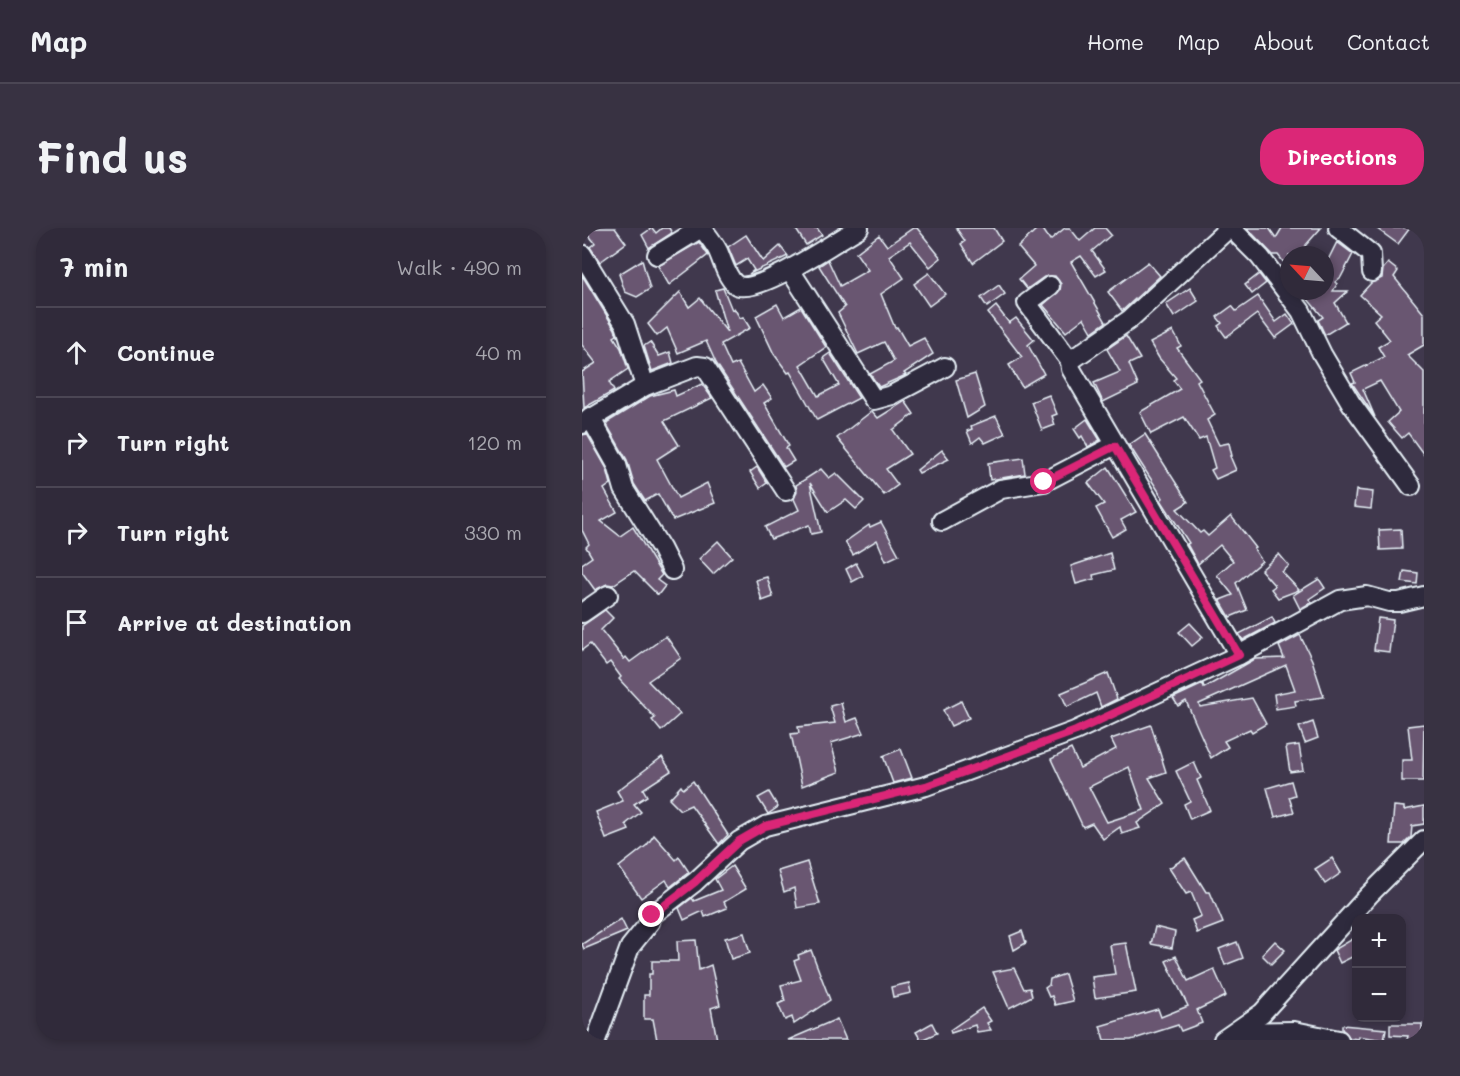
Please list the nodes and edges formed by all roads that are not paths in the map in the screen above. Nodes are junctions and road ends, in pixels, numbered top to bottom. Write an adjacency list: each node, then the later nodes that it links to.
1 (702, 228): 5 (street); 7 (street)
2 (859, 228): 7 (street)
3 (1230, 228): 10 (street); 15 (street)
4 (1338, 228): 8 (street)
5 (657, 255)
6 (585, 266): 12 (street)
7 (790, 270): 11 (street)
8 (1372, 272)
9 (1050, 286): 10 (street)
10 (1070, 361): 14 (street)
11 (945, 367)
12 (645, 386): 13 (street); 16 (street)
13 (586, 420): 18 (street)
14 (1115, 446): 17 (street); 22 (street)
15 (1411, 486)
16 (786, 491)
17 (942, 521)
18 (672, 570)
19 (608, 595): 21 (street)
20 (1424, 596): 22 (street)
21 (582, 614)
22 (1239, 655): 25 (street)
23 (1424, 840): 24 (street)
24 (1230, 1036): 26 (street)
25 (596, 1040)
26 (1339, 1040)

